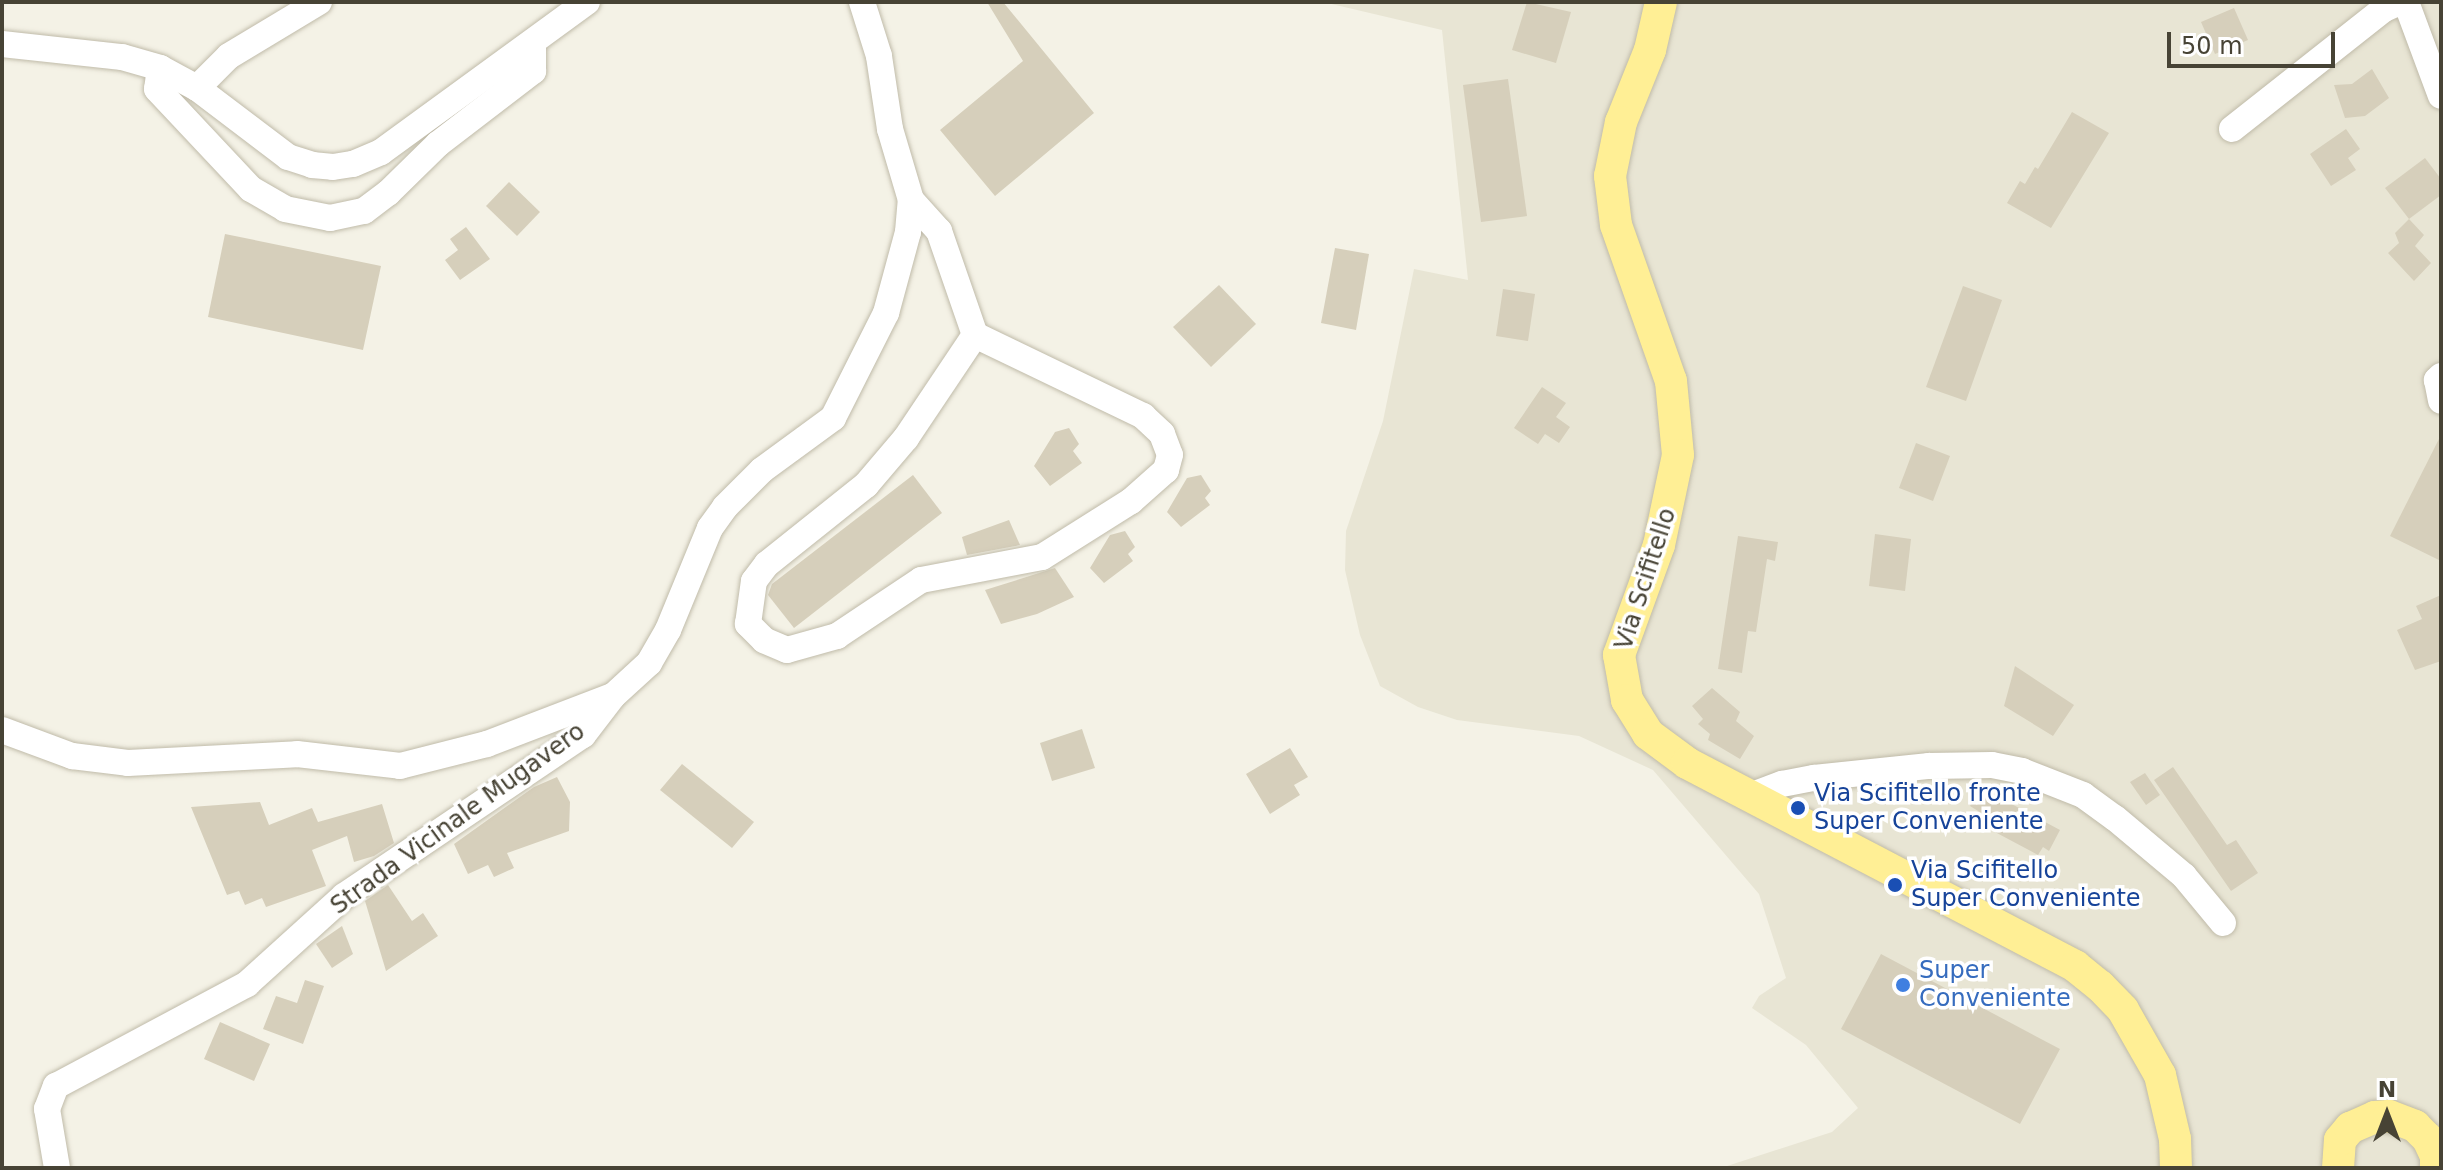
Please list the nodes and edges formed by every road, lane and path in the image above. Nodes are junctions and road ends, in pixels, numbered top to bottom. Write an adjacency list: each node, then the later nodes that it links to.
1 (319, 2): 10 (street)
2 (587, 2): 7 (street)
3 (862, 2): 13 (street, Strada Vicinale Mugavero)
4 (1661, 2): 19 (main road, Via Scifitello)
5 (2400, 2): 12 (street)
6 (2406, 2): 11 (street)
7 (533, 43): 9 (street); 10 (street)
8 (2, 44): 9 (street)
9 (160, 68): 10 (street)
10 (197, 88)
11 (2441, 96)
12 (2232, 129)
13 (911, 200): 14 (street); 17 (street, Strada Vicinale Mugavero)
14 (975, 335): 14 (street)
15 (2441, 376): 16 (street)
16 (2441, 401)
17 (613, 696): 18 (street); 21 (street, Strada Vicinale Mugavero)
18 (2, 730)
19 (1750, 796): 20 (street); 22 (main road, Via Scifitello)
20 (2223, 923)
21 (57, 1168)
22 (2176, 1168)
23 (2338, 1168): 24 (main road)
24 (2436, 1168)

